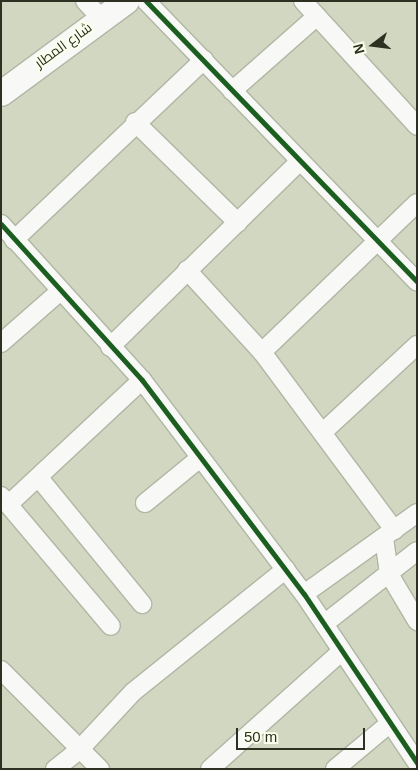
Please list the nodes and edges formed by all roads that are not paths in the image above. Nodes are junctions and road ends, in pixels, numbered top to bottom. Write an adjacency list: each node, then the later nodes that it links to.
1 (126, 1): 4 (street, شارع المطار)
2 (146, 1): 6 (street)
3 (303, 1): 5 (street)
4 (93, 10): 8 (street, شارع المطار)
5 (317, 16): 7 (street); 10 (street)
6 (204, 60): 7 (street); 9 (street)
7 (232, 91): 11 (street)
8 (1, 92)
9 (135, 122): 13 (street); 16 (street)
10 (417, 126)
11 (300, 161): 13 (street); 15 (street)
12 (417, 203): 15 (street)
13 (238, 223): 17 (street)
14 (1, 224): 16 (street)
15 (378, 239): 18 (street); 23 (street)
16 (14, 240): 19 (street)
17 (187, 270): 22 (street); 23 (street)
18 (417, 282)
19 (59, 292): 20 (street); 22 (street)
20 (1, 344)
21 (417, 344): 25 (street)
22 (110, 347): 24 (street)
23 (262, 352): 25 (street)
24 (142, 380): 26 (street); 27 (street)
25 (323, 432): 31 (street)
26 (200, 458): 29 (street); 33 (street)
27 (39, 478): 28 (street); 36 (street)
28 (5, 500): 39 (street)
29 (145, 503)
30 (417, 513): 31 (street)
31 (389, 534): 34 (street); 35 (street)
32 (417, 551): 34 (street)
33 (286, 569): 35 (street); 43 (street)
34 (389, 574): 37 (street); 38 (street)
35 (304, 594): 38 (street)
36 (142, 604)
37 (415, 616)
38 (324, 624): 40 (street)
39 (110, 626)
40 (342, 651): 42 (street); 47 (street)
41 (1, 670): 43 (street)
42 (389, 724): 44 (street); 48 (street)
43 (79, 750): 45 (street); 46 (street)
44 (417, 763)
45 (55, 769)
46 (100, 769)
47 (210, 769)
48 (335, 769)

